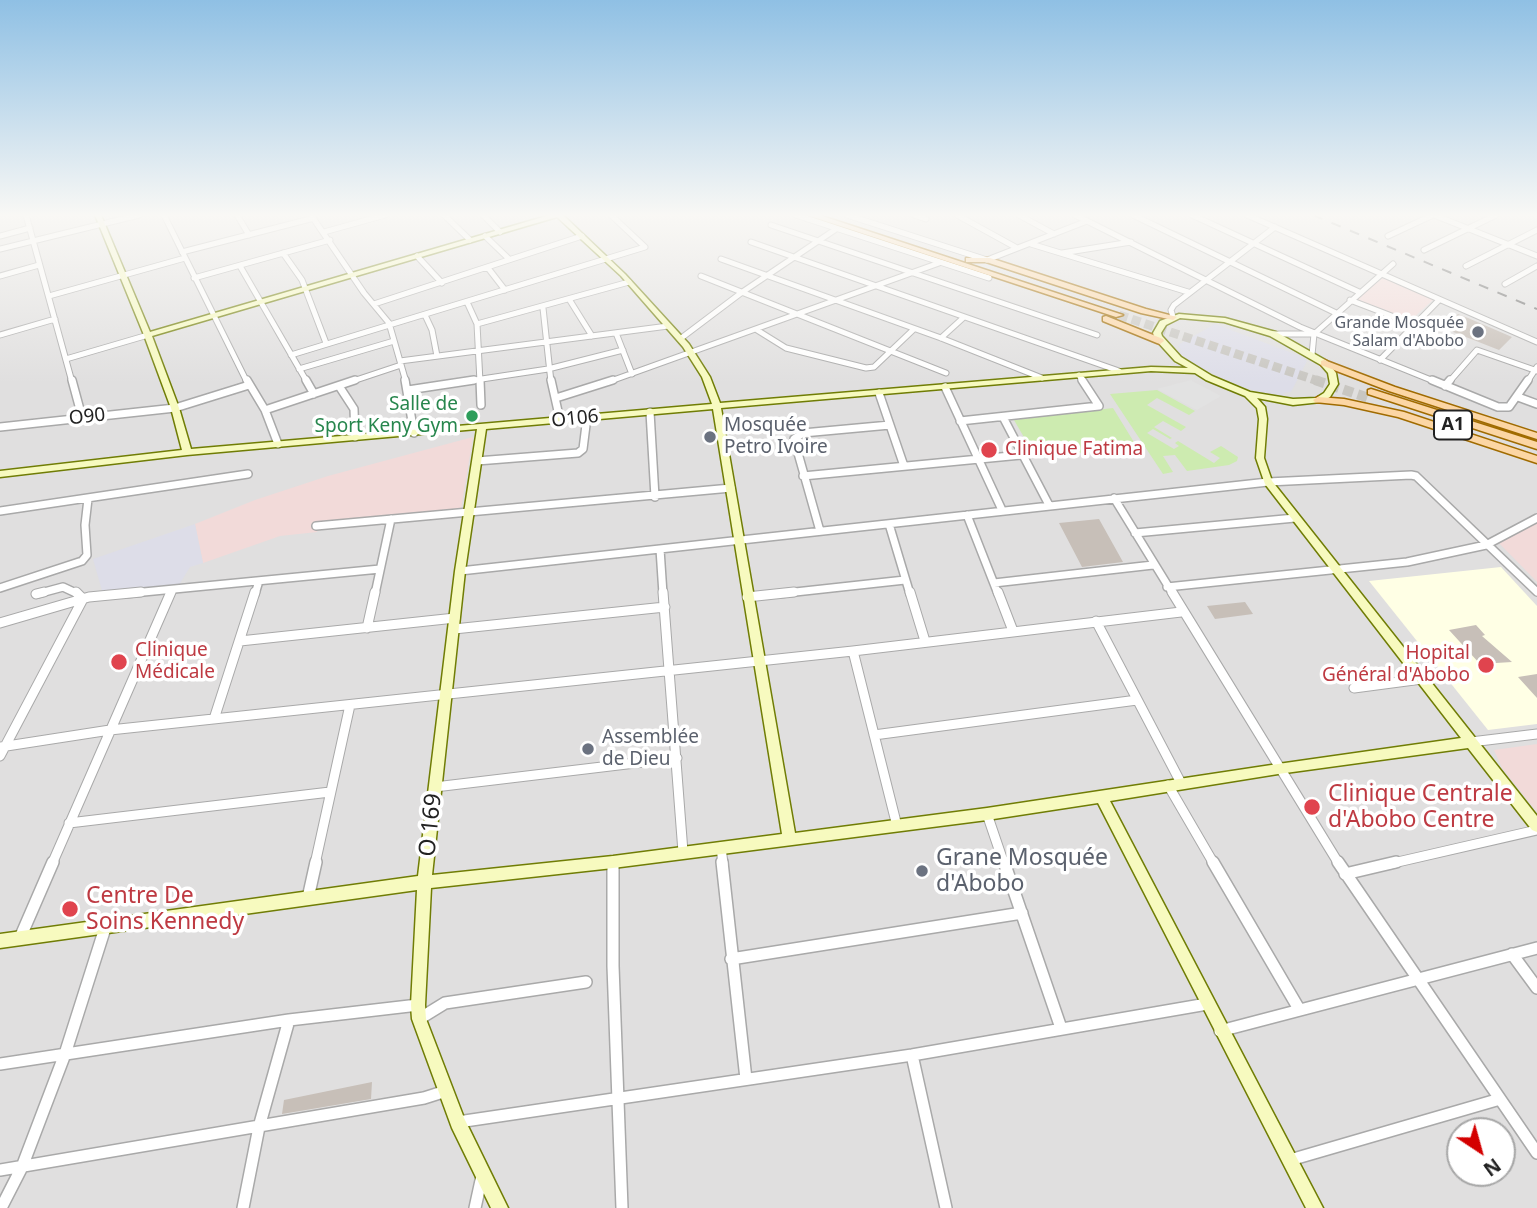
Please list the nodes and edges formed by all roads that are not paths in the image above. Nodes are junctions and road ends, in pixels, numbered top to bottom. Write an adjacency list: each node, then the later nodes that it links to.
1 (41, 271): 51 (street)
2 (122, 271): 34 (street)
3 (134, 271): 34 (street)
4 (191, 271): 39 (street)
5 (219, 271): 39 (street)
6 (243, 271): 56 (street)
7 (294, 271): 46 (street)
8 (352, 271): 33 (street)
9 (363, 271): 33 (street)
10 (431, 271): 43 (street)
11 (478, 271): 43 (street)
12 (491, 271): 47 (street)
13 (568, 271): 47 (street)
14 (618, 271): 42 (street)
15 (756, 271): 37 (street)
16 (775, 271): 37 (street)
17 (832, 271): 45 (street)
18 (908, 271): 32 (street)
19 (917, 271): 32 (street)
20 (967, 271): 40 (street)
21 (980, 271): 40 (main road)
22 (993, 271): 60 (main road)
23 (1022, 271): 65 (main road)
24 (1121, 271): 48 (street)
25 (1190, 271): 41 (street)
26 (1217, 271): 41 (street)
27 (1250, 271): 61 (street)
28 (1314, 271): 49 (street)
29 (1374, 271): 35 (street)
30 (1386, 271): 35 (street)
31 (1527, 271): 38 (street); 44 (street)
32 (913, 273): 45 (street); 79 (street)
33 (354, 274): 46 (street); 58 (street)
34 (123, 275): 51 (street); 78 (street)
35 (1382, 275): 49 (street); 55 (street)
36 (701, 276): 50 (street)
37 (769, 276): 50 (street); 53 (street)
38 (1537, 276)
39 (194, 278): 62 (street)
40 (989, 278): 84 (main road)
41 (1205, 279): 48 (street); 76 (street)
42 (629, 282): 52 (street); 71 (street)
43 (442, 283): 58 (street)
44 (1505, 284)
45 (873, 286): 53 (street); 66 (street)
46 (305, 289): 56 (street); 87 (street)
47 (505, 290): 57 (street)
48 (1188, 292): 65 (street)
49 (1359, 292): 54 (street)
50 (741, 293): 64 (street); 82 (street)
51 (49, 296): 67 (street)
52 (569, 299): 59 (street); 80 (street)
53 (838, 300): 64 (street); 72 (street)
54 (1350, 300): 61 (street); 70 (street)
55 (1439, 300): 70 (street); 86 (street)
56 (261, 302): 62 (street); 93 (street)
57 (467, 302): 63 (street); 69 (street)
58 (374, 304): 68 (street)
59 (543, 307): 69 (street); 85 (street)
60 (1121, 313)
61 (1336, 313): 76 (street)
62 (215, 315): 78 (street); 111 (street)
63 (425, 315): 68 (street); 95 (street)
64 (798, 316): 73 (street); 90 (street)
65 (1173, 317): 75 (street); 84 (street)
66 (963, 318): 81 (street); 104 (street)
67 (55, 319): 77 (street); 96 (street)
68 (389, 323): 83 (street); 87 (street)
69 (477, 324): 89 (street)
70 (1415, 325): 97 (street)
71 (667, 326): 74 (street); 82 (street)
72 (914, 329): 81 (street); 90 (street)
73 (757, 330): 90 (street); 91 (street)
74 (616, 333): 80 (street); 88 (street)
75 (1273, 334): 76 (street); 94 (street)
76 (1314, 334): 94 (street); 97 (street)
77 (0, 335)
78 (148, 335): 96 (street); 126 (street)
79 (1097, 335)
80 (592, 337): 85 (street)
81 (941, 338): 109 (street)
82 (680, 340): 91 (street)
83 (394, 341): 98 (street); 100 (street)
84 (1160, 341): 92 (street)
85 (546, 342): 89 (street); 101 (street)
86 (1537, 342)
87 (326, 343): 93 (street)
88 (623, 350): 101 (street); 107 (street)
89 (478, 351): 95 (street); 110 (street)
90 (891, 351): 106 (street)
91 (691, 352): 107 (street); 125 (street)
92 (1171, 354): 102 (street); 105 (street)
93 (291, 355): 100 (street)
94 (1312, 355): 99 (street)
95 (437, 356): 98 (street)
96 (66, 359): 129 (street)
97 (1380, 360): 113 (street)
98 (401, 363): 112 (street); 115 (street)
99 (1324, 363): 121 (street); 139 (main road)
100 (299, 369): 117 (street)
101 (548, 369): 110 (street); 120 (street)
102 (1151, 369): 104 (street, O106); 105 (street, O106)
103 (1536, 369): 113 (street); 119 (street)
104 (1119, 371): 108 (street, O106)
105 (1194, 371): 118 (street)
106 (946, 373)
107 (632, 374): 120 (street)
108 (1079, 375): 109 (street, O106); 131 (street)
109 (1042, 378): 114 (street, O106)
110 (480, 379): 115 (street); 124 (street)
111 (248, 385): 126 (street, O90); 127 (street)
112 (339, 386): 117 (street); 140 (street)
113 (1445, 386): 119 (street)
114 (945, 387): 116 (street, O106); 134 (street)
115 (408, 390): 138 (street)
116 (879, 393): 125 (street, O106); 135 (street)
117 (314, 394): 127 (street)
118 (1248, 394): 122 (street); 132 (street)
119 (1518, 397): 123 (street)
120 (556, 398): 133 (street)
121 (1318, 400): 122 (street); 147 (main road)
122 (1284, 401): 132 (street)
123 (1537, 404)
124 (481, 405)
125 (717, 407): 128 (street, O106); 154 (street)
126 (174, 408): 129 (street, O90); 143 (street)
127 (265, 410): 141 (street)
128 (650, 412): 130 (street, O106); 155 (street)
129 (82, 417): 136 (street, O90)
130 (587, 417): 133 (street, O106); 148 (street)
131 (1003, 417): 134 (street); 145 (street)
132 (1263, 419): 153 (street)
133 (560, 420): 137 (street, O106)
134 (960, 421): 146 (street)
135 (890, 425): 149 (street); 152 (street)
136 (0, 428)
137 (482, 428): 138 (street, O106); 148 (street, O 169)
138 (414, 433): 140 (street, O106)
139 (1537, 436)
140 (355, 438): 141 (street, O106)
141 (278, 444): 143 (street, O106)
142 (1537, 446): 144 (main road, A1)
143 (187, 452): 150 (street, O106)
144 (1537, 452)
145 (1021, 455): 146 (street); 158 (street)
146 (977, 460): 149 (street); 159 (street)
147 (1537, 460)
148 (477, 461): 161 (street, O 169)
149 (904, 466): 152 (street)
150 (0, 474)
151 (248, 474): 157 (street)
152 (803, 476): 168 (street)
153 (1268, 482): 156 (street); 163 (street); 171 (street)
154 (731, 488): 155 (street); 170 (street)
155 (655, 497): 161 (street)
156 (1114, 498): 158 (street); 169 (street)
157 (89, 499): 160 (street); 181 (street)
158 (1049, 505): 159 (street)
159 (1002, 510): 162 (street)
160 (0, 511)
161 (468, 512): 165 (street); 176 (street, O 169)
162 (967, 515): 166 (street); 179 (street)
163 (1296, 517): 169 (street); 175 (street)
164 (1537, 518): 171 (street)
165 (391, 519): 167 (street); 174 (street)
166 (889, 524): 168 (street); 177 (street)
167 (316, 526)
168 (820, 531): 170 (street)
169 (1135, 533): 173 (street)
170 (739, 540): 172 (street); 185 (street)
171 (1486, 545): 175 (street); 182 (street)
172 (660, 549): 176 (street); 187 (street)
173 (1153, 565): 179 (street); 180 (street)
174 (380, 569): 178 (street); 192 (street)
175 (1336, 569): 180 (street); 199 (street)
176 (460, 571): 191 (street, O 169)
177 (905, 580): 185 (street); 195 (street)
178 (259, 581): 183 (street); 194 (street)
179 (994, 583): 193 (street)
180 (1167, 587): 188 (street)
181 (0, 588)
182 (1536, 588)
183 (171, 591): 186 (street); 205 (street)
184 (36, 594): 186 (street)
185 (747, 597): 197 (street)
186 (83, 598): 190 (street); 209 (street)
187 (665, 607): 191 (street); 198 (street)
188 (1181, 612): 189 (street); 212 (street)
189 (1097, 621): 193 (street); 202 (street)
190 (0, 623)
191 (454, 624): 192 (street); 201 (street, O 169)
192 (367, 628): 194 (street)
193 (1013, 631): 195 (street)
194 (240, 641): 204 (street)
195 (925, 641): 196 (street)
196 (853, 651): 197 (street); 207 (street)
197 (758, 661): 198 (street); 221 (street)
198 (671, 670): 201 (street); 211 (street)
199 (1422, 679): 200 (street); 208 (street)
200 (1354, 688)
201 (447, 695): 203 (street); 214 (street, O 169)
202 (1137, 700): 207 (street); 213 (street)
203 (350, 705): 204 (street); 215 (street)
204 (214, 719): 205 (street)
205 (110, 730): 209 (street); 218 (street)
206 (1537, 734): 208 (street)
207 (874, 735): 219 (street)
208 (1471, 743): 212 (street); 220 (street)
209 (2, 746): 210 (street)
210 (0, 756)
211 (677, 758): 214 (street); 223 (street)
212 (1278, 769): 213 (street); 225 (street)
213 (1175, 784): 216 (street); 239 (street)
214 (435, 787): 226 (street, O 169)
215 (330, 792): 218 (street); 227 (street)
216 (1101, 796): 217 (street); 238 (street)
217 (987, 814): 219 (street); 228 (street)
218 (69, 823): 230 (street)
219 (897, 826): 221 (street)
220 (1537, 828): 225 (street)
221 (789, 838): 222 (street)
222 (721, 847): 223 (street); 234 (street)
223 (683, 852): 224 (street)
224 (613, 862): 226 (street); 249 (street)
225 (1345, 874): 235 (street)
226 (425, 882): 227 (street); 240 (street, O 169)
227 (307, 898): 229 (street)
228 (1022, 913): 234 (street); 242 (street)
229 (106, 925): 230 (street); 244 (street)
230 (20, 938): 231 (street)
231 (0, 941)
232 (1537, 948): 233 (street)
233 (1512, 954): 235 (street); 237 (street)
234 (731, 959): 247 (street)
235 (1417, 979): 239 (street); 250 (street)
236 (586, 982): 240 (street)
237 (1537, 988)
238 (1207, 1004): 242 (street); 243 (street)
239 (1299, 1009): 243 (street)
240 (418, 1012): 241 (street); 248 (street, O 169)
241 (289, 1020): 244 (street); 252 (street)
242 (1062, 1028): 245 (street)
243 (1220, 1031): 254 (street)
244 (65, 1054): 246 (street); 255 (street)
245 (912, 1055): 247 (street); 263 (street)
246 (0, 1064)
247 (746, 1079): 249 (street)
248 (446, 1091): 251 (street, O 169); 252 (street)
249 (617, 1098): 251 (street); 262 (street)
250 (1500, 1100): 253 (street); 254 (street)
251 (458, 1122): 257 (street, O 169)
252 (259, 1127): 255 (street); 259 (street)
253 (1537, 1153)
254 (1290, 1160): 264 (street)
255 (22, 1167): 256 (street); 258 (street)
256 (0, 1170)
257 (482, 1173): 260 (street); 261 (street, O 169)
258 (1, 1208)
259 (243, 1208)
260 (475, 1208)
261 (500, 1208)
262 (622, 1208)
263 (946, 1208)
264 (1315, 1208)

